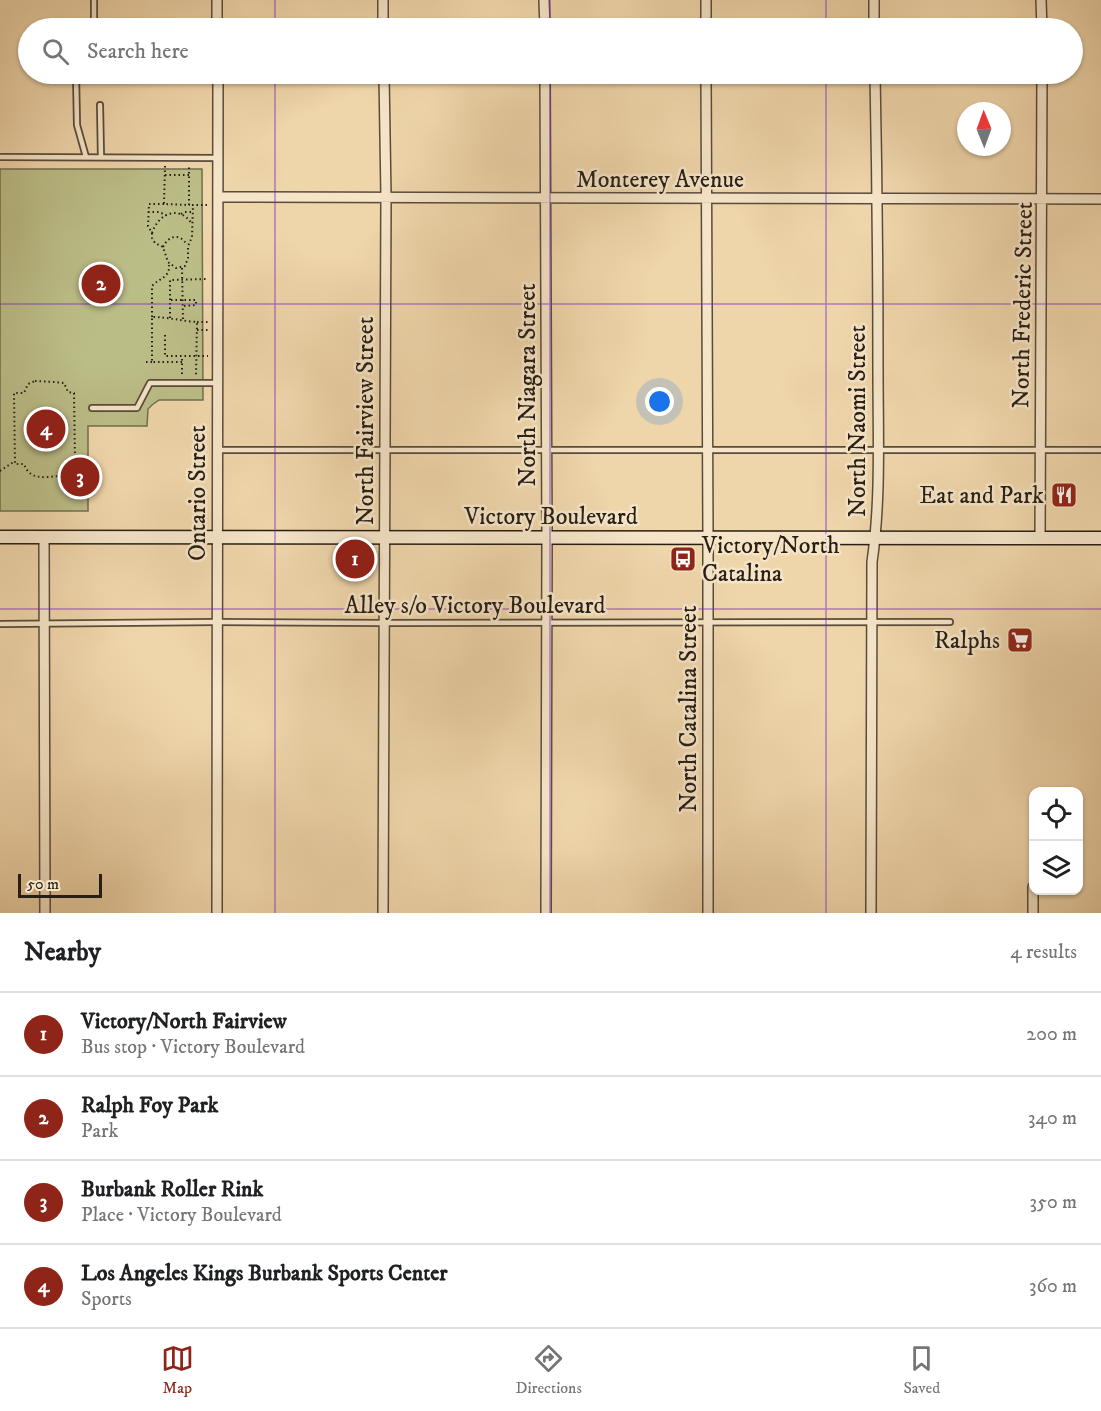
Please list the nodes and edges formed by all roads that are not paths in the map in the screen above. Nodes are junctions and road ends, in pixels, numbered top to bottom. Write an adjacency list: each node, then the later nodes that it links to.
1 (94, 0): 8 (lane)
2 (217, 0): 9 (street)
3 (383, 0): 10 (street)
4 (544, 0): 11 (street)
5 (706, 0): 12 (street)
6 (874, 0): 13 (street)
7 (1041, 0): 14 (street)
8 (94, 18)
9 (217, 18)
10 (383, 18)
11 (545, 18)
12 (706, 18)
13 (874, 18)
14 (1042, 18)
15 (76, 84): 23 (lane)
16 (218, 84): 26 (street, Ontario Street)
17 (384, 84): 27 (street, North Fairview Street)
18 (545, 84): 28 (street, North Niagara Street)
19 (706, 84): 29 (street, North Catalina Street)
20 (875, 84): 30 (street, North Naomi Street)
21 (1042, 84): 32 (street, North Frederic Street)
22 (100, 105): 24 (lane)
23 (86, 157): 24 (lane); 25 (lane)
24 (101, 157): 26 (lane)
25 (0, 158)
26 (218, 158): 33 (street, Ontario Street)
27 (386, 197): 28 (street, Monterey Avenue); 33 (street, Monterey Avenue); 37 (street, North Fairview Street)
28 (546, 198): 29 (street, Monterey Avenue); 38 (street, North Niagara Street)
29 (706, 198): 30 (street, Monterey Avenue); 39 (street, North Catalina Street)
30 (878, 199): 32 (street, Monterey Avenue); 40 (street, North Naomi Street)
31 (1101, 199): 32 (street, Monterey Avenue)
32 (1042, 200): 41 (street, North Frederic Street)
33 (219, 201): 34 (street, Ontario Street)
34 (217, 383): 35 (lane); 36 (street, Ontario Street)
35 (92, 408)
36 (218, 450): 37 (lane); 46 (street, Ontario Street)
37 (384, 450): 38 (lane); 43 (street, North Fairview Street)
38 (546, 450): 39 (lane); 47 (street, North Niagara Street)
39 (708, 450): 40 (lane); 50 (street, North Catalina Street)
40 (878, 450): 41 (lane); 48 (street, North Naomi Street)
41 (1040, 450): 42 (lane); 49 (street, North Frederic Street)
42 (1101, 450)
43 (384, 536): 46 (main road, Victory Boulevard); 47 (main road, Victory Boulevard); 55 (street, North Fairview Street)
44 (0, 537): 45 (main road, Victory Boulevard)
45 (44, 537): 46 (main road, Victory Boulevard); 54 (street)
46 (218, 537): 52 (street, Ontario Street)
47 (547, 537): 50 (main road, Victory Boulevard); 56 (street, North Niagara Street)
48 (876, 537): 49 (main road, Victory Boulevard); 50 (main road, Victory Boulevard); 58 (street, North Naomi Street)
49 (1040, 537): 51 (main road, Victory Boulevard)
50 (708, 538): 57 (street, North Catalina Street)
51 (1101, 538)
52 (216, 622): 54 (lane, Alley s/o Victory Boulevard); 55 (lane, Alley s/o Victory Boulevard); 62 (street, Ontario Street)
53 (950, 622): 58 (lane, Alley s/o Victory Boulevard)
54 (45, 623): 59 (lane, Alley s/o Victory Boulevard); 61 (street)
55 (383, 623): 56 (lane, Alley s/o Victory Boulevard); 63 (street, North Fairview Street)
56 (547, 623): 57 (lane, Alley s/o Victory Boulevard); 64 (street, North Niagara Street)
57 (708, 623): 58 (lane, Alley s/o Victory Boulevard); 65 (street, North Catalina Street)
58 (871, 623): 66 (street, North Naomi Street)
59 (0, 624)
60 (1033, 895): 67 (street)
61 (45, 913)
62 (217, 913)
63 (383, 913)
64 (546, 913)
65 (708, 913)
66 (871, 913)
67 (1033, 913)

